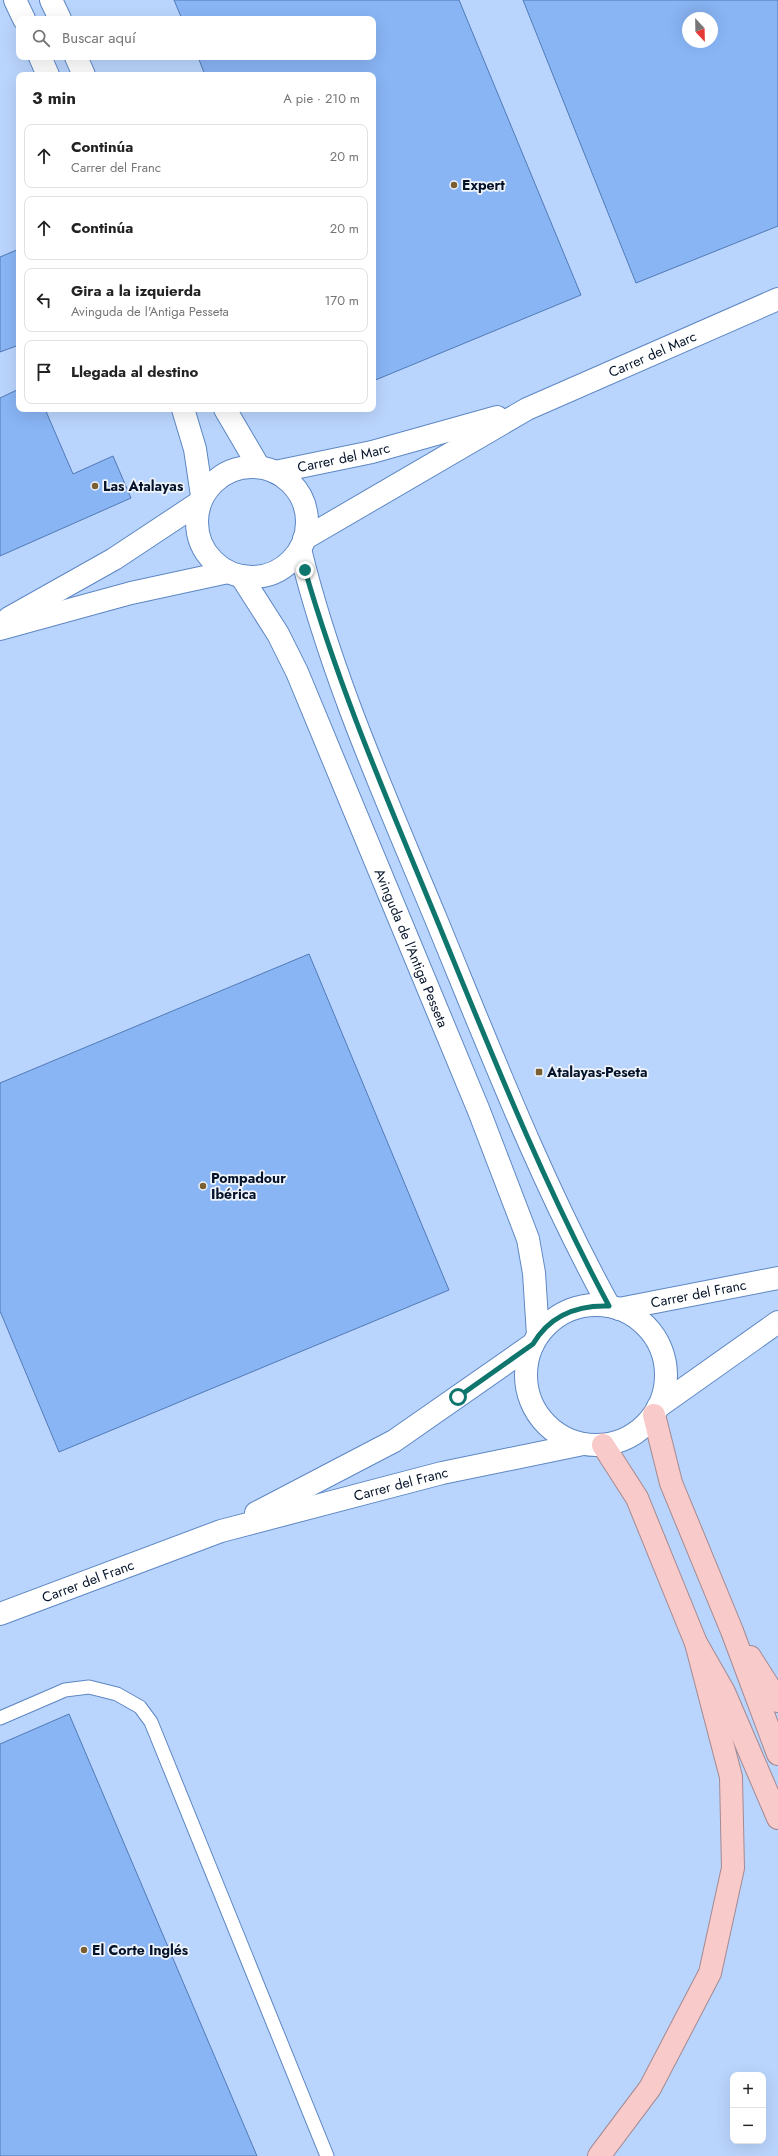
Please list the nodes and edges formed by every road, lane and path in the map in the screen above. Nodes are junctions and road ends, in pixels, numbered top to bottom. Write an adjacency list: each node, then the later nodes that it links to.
1 (15, 0): 3 (street)
2 (51, 0): 4 (street)
3 (23, 16)
4 (59, 16)
5 (41, 60): 7 (street)
6 (77, 60): 8 (street)
7 (47, 72)
8 (83, 72)
9 (778, 300): 10 (street, Carrer del Marc)
10 (528, 409): 13 (street, Carrer del Marc); 15 (street, Carrer del Marc)
11 (184, 412): 14 (street)
12 (227, 412): 13 (street)
13 (267, 469): 14 (street); 15 (street)
14 (201, 499): 16 (street); 17 (street)
15 (302, 544): 16 (street); 20 (street)
16 (234, 574): 18 (street); 22 (street, Avinguda de l'Antiga Pesseta)
17 (0, 623)
18 (0, 629)
19 (778, 1278): 20 (street, Carrer del Franc)
20 (614, 1308): 22 (street); 23 (street)
21 (778, 1322): 23 (street)
22 (536, 1340): 24 (street); 25 (street, Carrer del Franc)
23 (656, 1411): 24 (street); 27 (highway)
24 (593, 1445): 25 (street, Carrer del Franc); 28 (highway)
25 (221, 1531): 26 (street, Carrer del Franc)
26 (0, 1614)
27 (732, 1631): 29 (highway); 31 (highway)
28 (696, 1643): 32 (highway); 34 (highway)
29 (778, 1701)
30 (0, 1718): 33 (lane)
31 (778, 1754)
32 (778, 1818)
33 (327, 2156)
34 (599, 2156)

